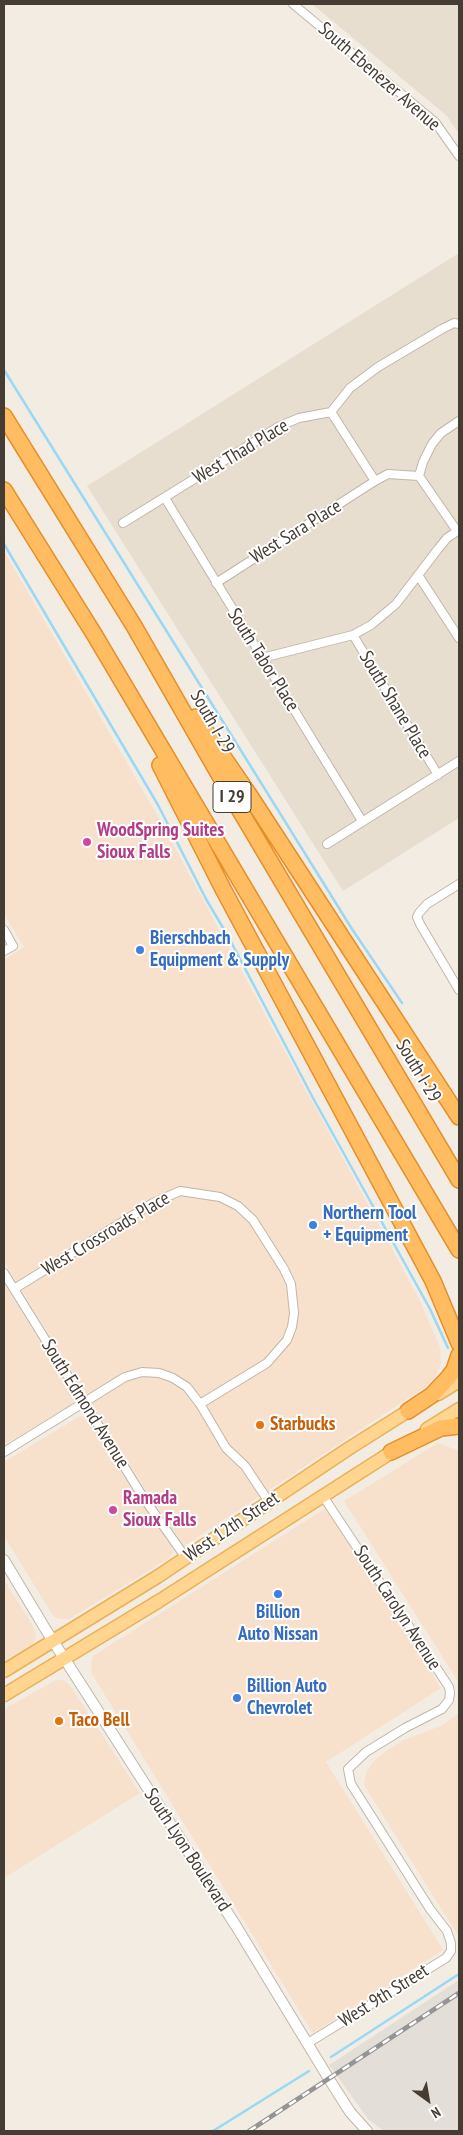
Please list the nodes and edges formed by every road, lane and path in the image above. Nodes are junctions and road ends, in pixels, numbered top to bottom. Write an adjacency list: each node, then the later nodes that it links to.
1 (293, 4): 2 (street, South Ebenezer Avenue)
2 (459, 156)
3 (459, 324): 4 (street)
4 (331, 412): 8 (street); 10 (street, West Thad Place)
5 (4, 416): 15 (highway, South I-29 / I 29)
6 (459, 421): 7 (street)
7 (419, 476): 8 (street, West Sara Place); 12 (street)
8 (375, 481): 14 (street, West Sara Place)
9 (4, 490): 16 (highway, I 29)
10 (164, 498): 11 (street, West Thad Place); 14 (street, South Tabor Place)
11 (123, 523)
12 (458, 530): 13 (street)
13 (418, 575): 17 (street); 18 (street)
14 (216, 583): 19 (street, South Tabor Place)
15 (134, 626): 28 (highway); 29 (highway, South I-29 / I 29)
16 (94, 634): 30 (highway, I 29); 32 (highway)
17 (352, 635): 19 (street); 21 (street, South Shane Place)
18 (459, 638)
19 (262, 658): 22 (street, South Tabor Place)
20 (459, 761): 21 (street)
21 (438, 775): 22 (street)
22 (362, 821): 23 (street)
23 (327, 844)
24 (459, 884): 27 (street)
25 (4, 930): 26 (street)
26 (4, 951)
27 (459, 990)
28 (459, 1117)
29 (459, 1180)
30 (459, 1250)
31 (4, 1273): 33 (street, South Edmond Avenue)
32 (433, 1281): 34 (highway); 35 (highway)
33 (14, 1289): 38 (street, South Edmond Avenue); 39 (street, West Crossroads Place)
34 (459, 1314)
35 (459, 1342)
36 (459, 1355): 41 (highway)
37 (459, 1381): 41 (main road, West 12th Street)
38 (84, 1402): 39 (street); 43 (street); 47 (street, South Edmond Avenue)
39 (200, 1404): 46 (street)
40 (459, 1410): 44 (main road, West 12th Street)
41 (408, 1411): 46 (main road, West 12th Street)
42 (459, 1426): 44 (highway)
43 (4, 1452)
44 (391, 1452): 45 (main road, West 12th Street)
45 (323, 1496): 50 (main road, West 12th Street); 53 (street, South Carolyn Avenue)
46 (269, 1502): 47 (main road, West 12th Street)
47 (186, 1558): 49 (main road, West 12th Street)
48 (4, 1560): 49 (street, South Lyon Boulevard)
49 (53, 1641): 50 (street, South Lyon Boulevard); 51 (main road, West 12th Street)
50 (64, 1658): 52 (main road, West 12th Street); 54 (street, South Lyon Boulevard)
51 (4, 1671)
52 (4, 1695)
53 (452, 1943): 54 (street, West 9th Street)
54 (308, 2043): 55 (street, South Lyon Boulevard)
55 (367, 2131)

